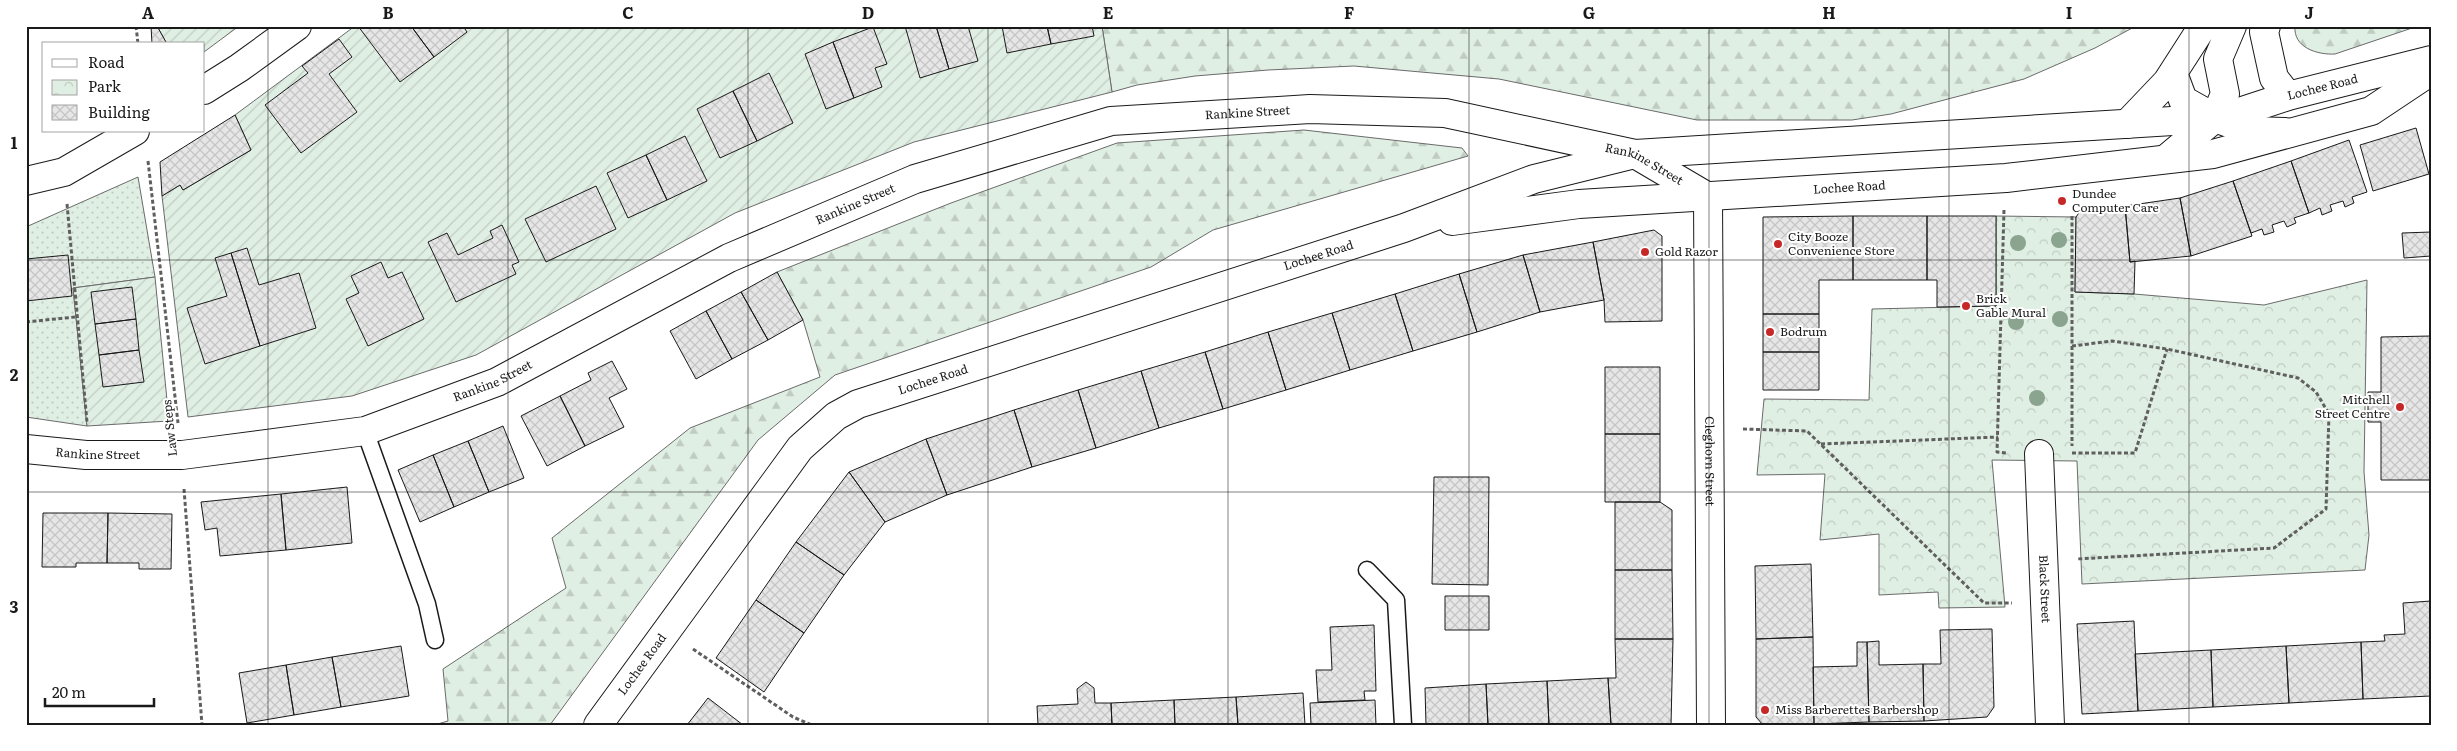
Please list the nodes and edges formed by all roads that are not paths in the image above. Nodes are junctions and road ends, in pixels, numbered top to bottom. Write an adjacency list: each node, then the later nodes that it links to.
1 (297, 26): 8 (street)
2 (2202, 26): 7 (street)
3 (2232, 26): 10 (street)
4 (2266, 26): 9 (street)
5 (2431, 60): 9 (street, Lochee Road)
6 (2431, 72): 13 (street, Lochee Road)
7 (2173, 73): 10 (street, Lochee Road); 11 (street)
8 (205, 89)
9 (2288, 96): 10 (street, Lochee Road)
10 (2215, 118): 11 (street, Lochee Road); 13 (street, Lochee Road); 15 (street)
11 (2127, 124): 14 (street, Lochee Road)
12 (133, 132): 16 (street)
13 (2292, 132): 15 (street, Lochee Road)
14 (1635, 154): 17 (street, Rankine Street); 18 (street, Lochee Road); 19 (street, Rankine Street)
15 (2166, 159): 17 (street, Lochee Road)
16 (26, 181)
17 (1708, 197): 18 (street, Lochee Road); 26 (street, Cleghorn Street)
18 (1404, 228): 24 (street, Lochee Road)
19 (365, 431): 20 (street, Rankine Street); 23 (lane)
20 (26, 449)
21 (2039, 454): 27 (street, Black Street)
22 (1367, 570): 25 (lane)
23 (435, 640)
24 (598, 725)
25 (1403, 725)
26 (1712, 725)
27 (2050, 725)

